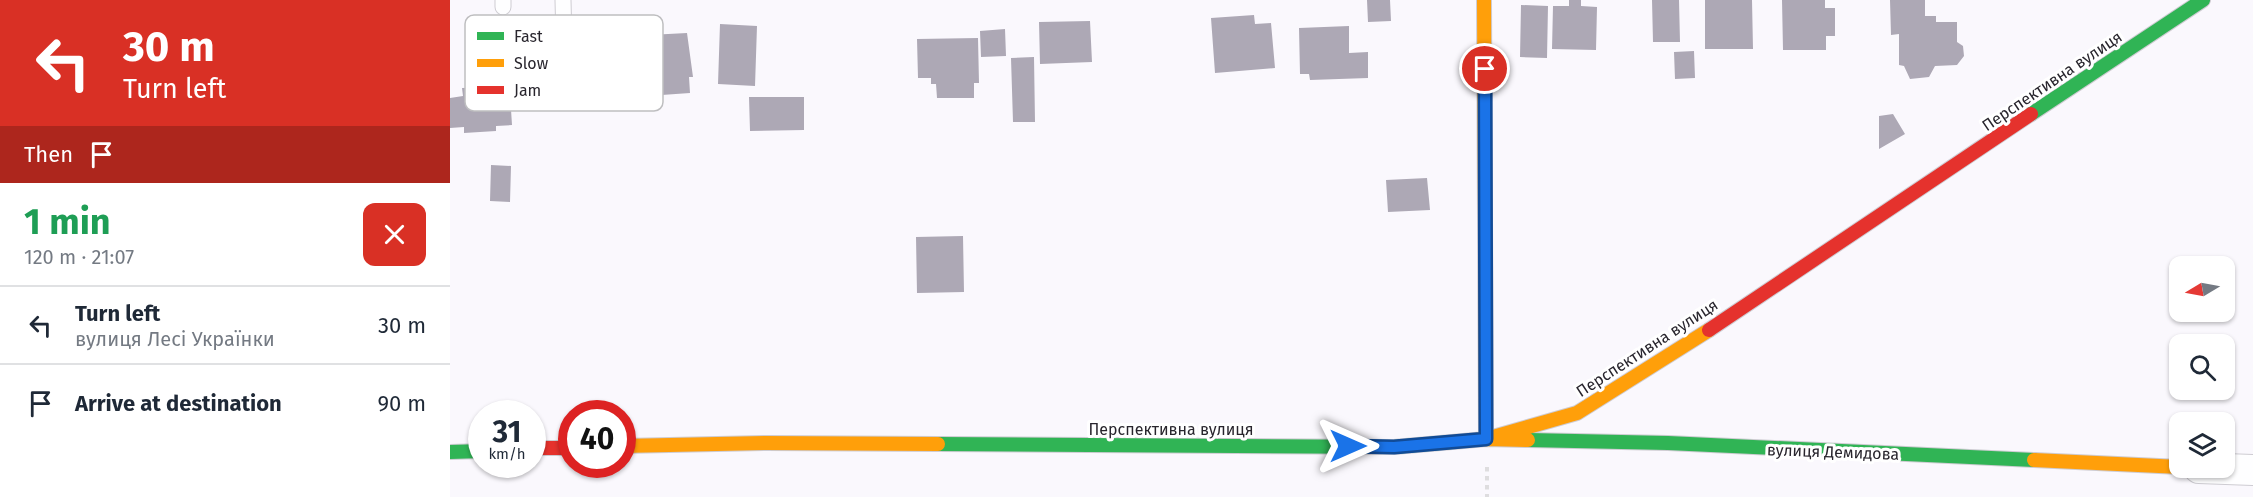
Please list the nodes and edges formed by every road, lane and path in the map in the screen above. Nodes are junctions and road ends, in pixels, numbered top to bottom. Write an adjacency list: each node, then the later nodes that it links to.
1 (563, 0): 4 (lane)
2 (1484, 0): 5 (street)
3 (2203, 0): 5 (street, Перспективна вулиця)
4 (563, 15)
5 (1486, 439): 6 (street, Перспективна вулиця); 9 (street, вулиця Демидова)
6 (636, 446)
7 (468, 451): 8 (street)
8 (450, 452)
9 (2169, 466)
10 (2235, 469): 11 (street)
11 (2253, 470)

